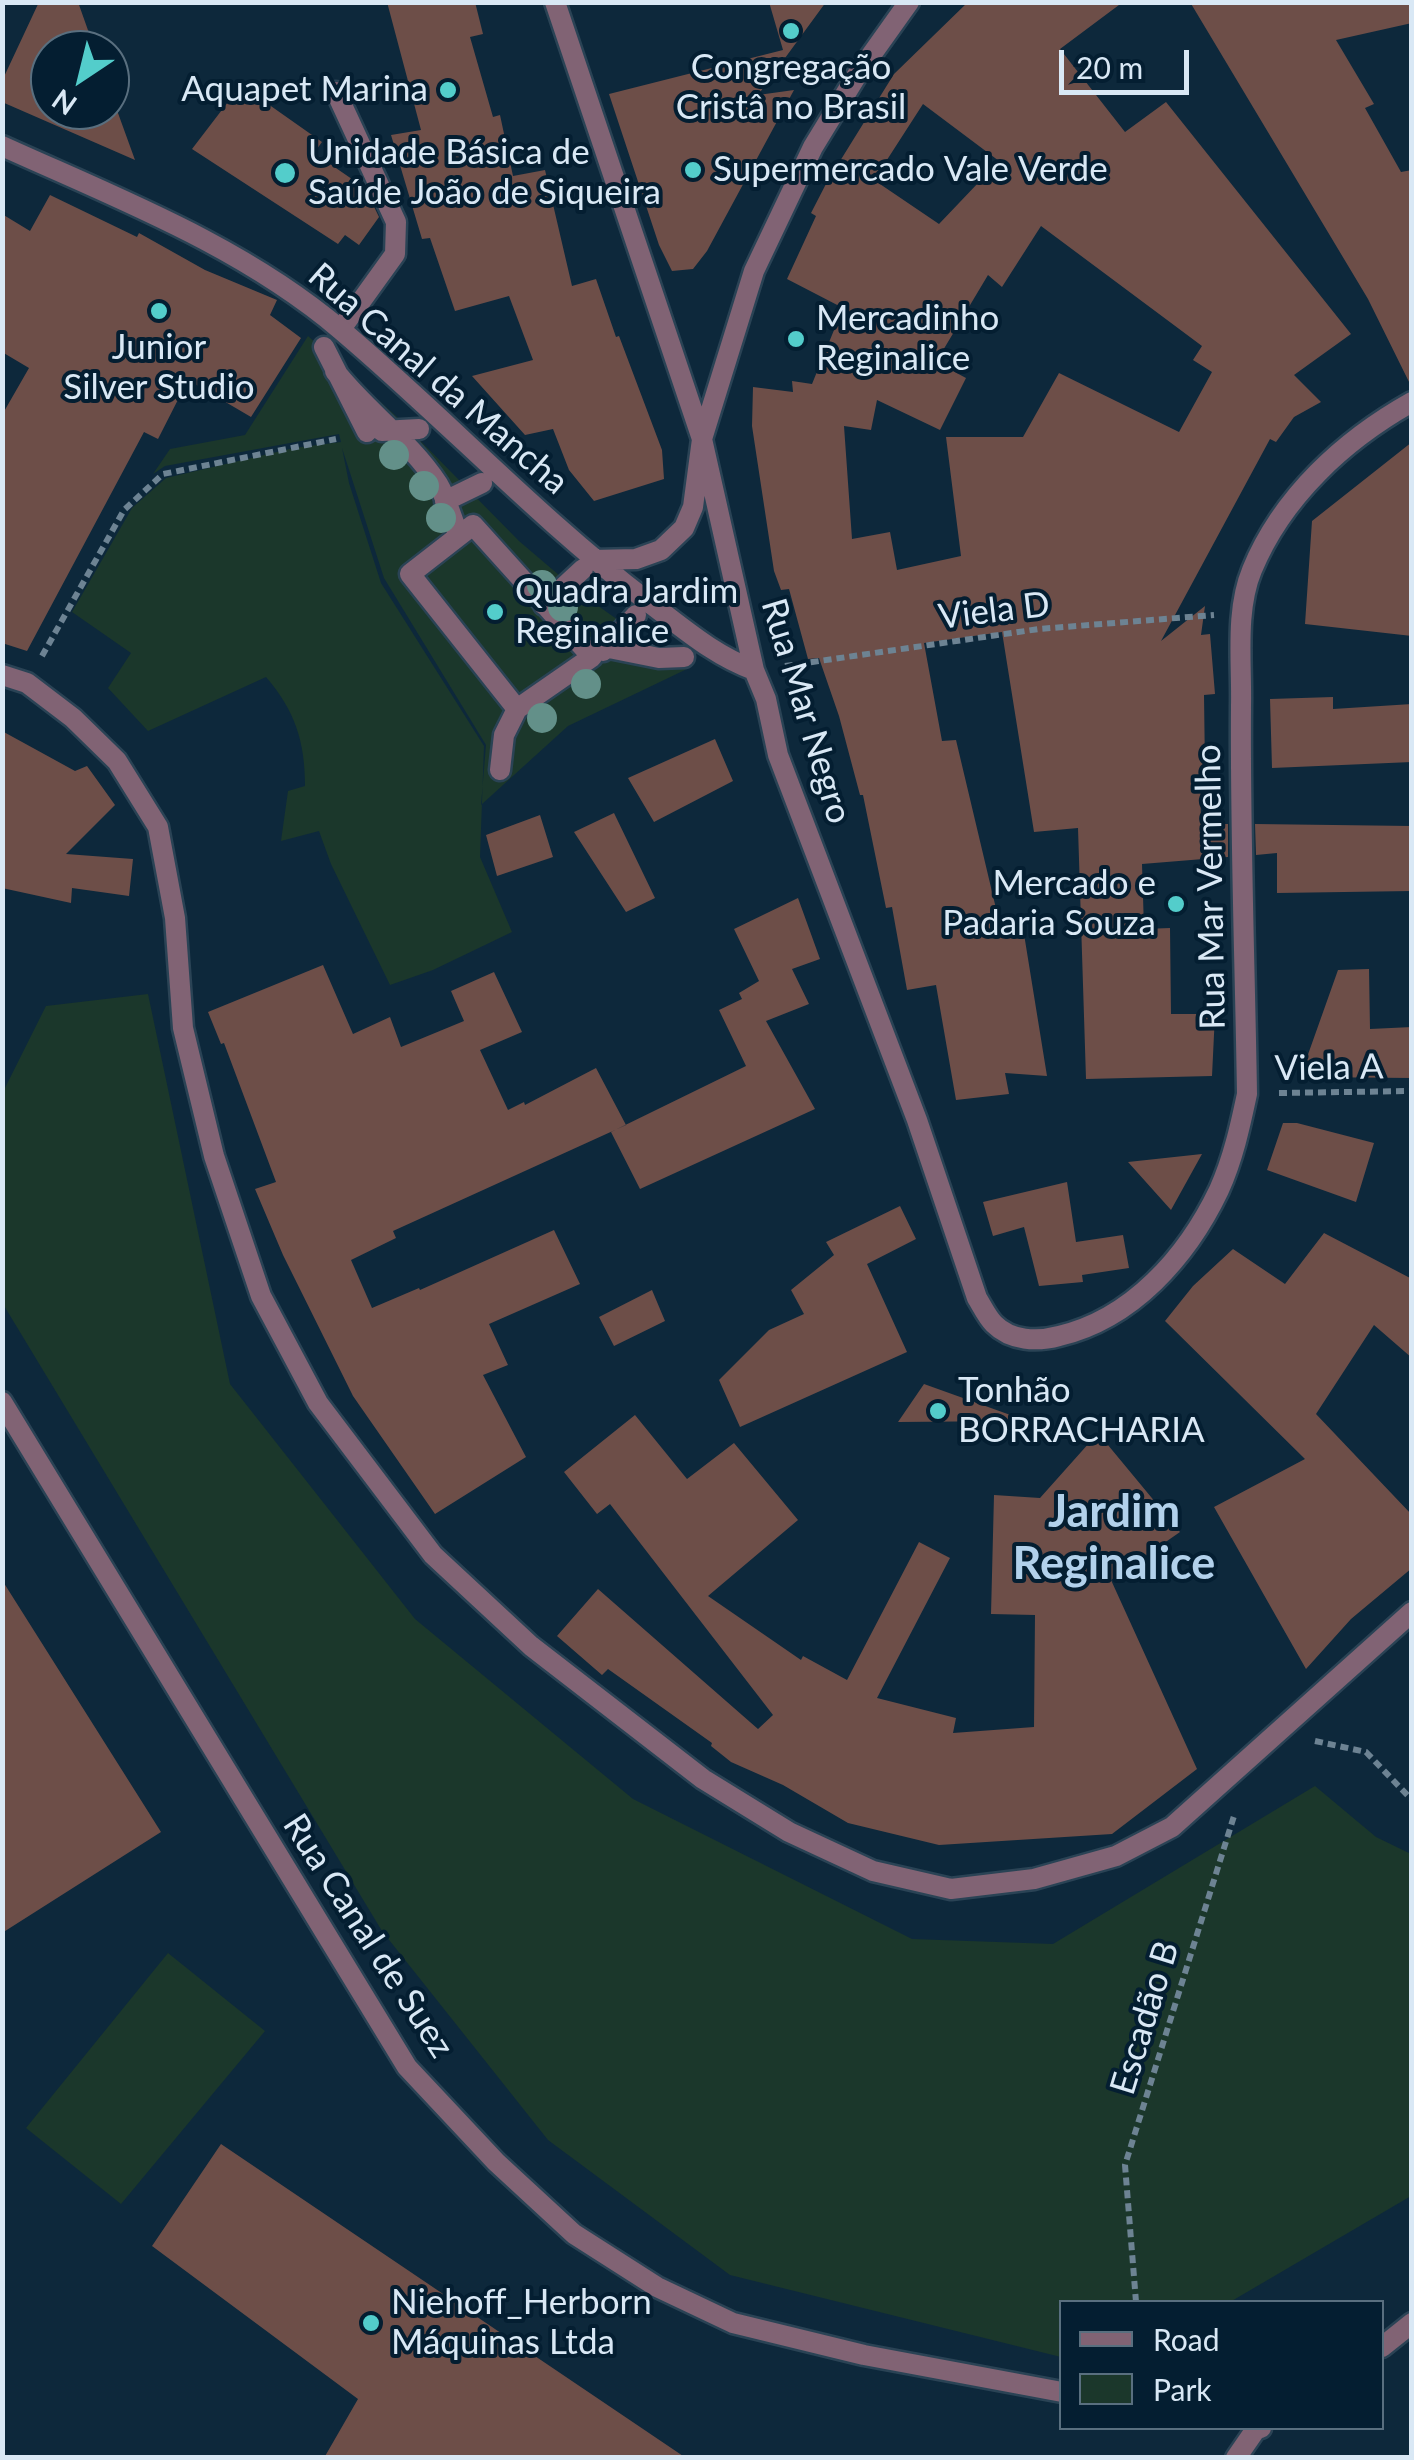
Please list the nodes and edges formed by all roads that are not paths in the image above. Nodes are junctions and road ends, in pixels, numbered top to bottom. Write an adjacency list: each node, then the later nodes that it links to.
1 (555, 2): 11 (street, Rua Mar Negro)
2 (908, 2): 11 (street)
3 (336, 92): 5 (street)
4 (2, 146): 5 (street, Rua Canal da Mancha)
5 (340, 329): 15 (street, Rua Canal da Mancha)
6 (324, 346): 7 (street)
7 (335, 370): 10 (street); 10 (street)
8 (1412, 402): 24 (street, Rua Mar Vermelho)
9 (420, 429): 10 (street)
10 (392, 431): 13 (street)
11 (702, 439): 15 (street); 20 (street, Rua Mar Negro)
12 (482, 482): 13 (street)
13 (445, 501): 14 (street)
14 (459, 536): 16 (street); 22 (street)
15 (588, 564): 16 (street); 20 (street, Rua Canal da Mancha)
16 (544, 605): 18 (street)
17 (636, 615): 18 (street)
18 (600, 652): 19 (street); 22 (street)
19 (684, 657)
20 (754, 670): 24 (street, Rua Mar Negro)
21 (2, 676): 26 (street)
22 (517, 709): 23 (street)
23 (500, 770)
24 (1039, 1341)
25 (2, 1402): 29 (street, Rua Canal de Suez)
26 (1412, 1612)
27 (1412, 2323): 28 (street)
28 (1384, 2345)
29 (1059, 2391)
30 (1255, 2430): 31 (street)
31 (1236, 2458)

